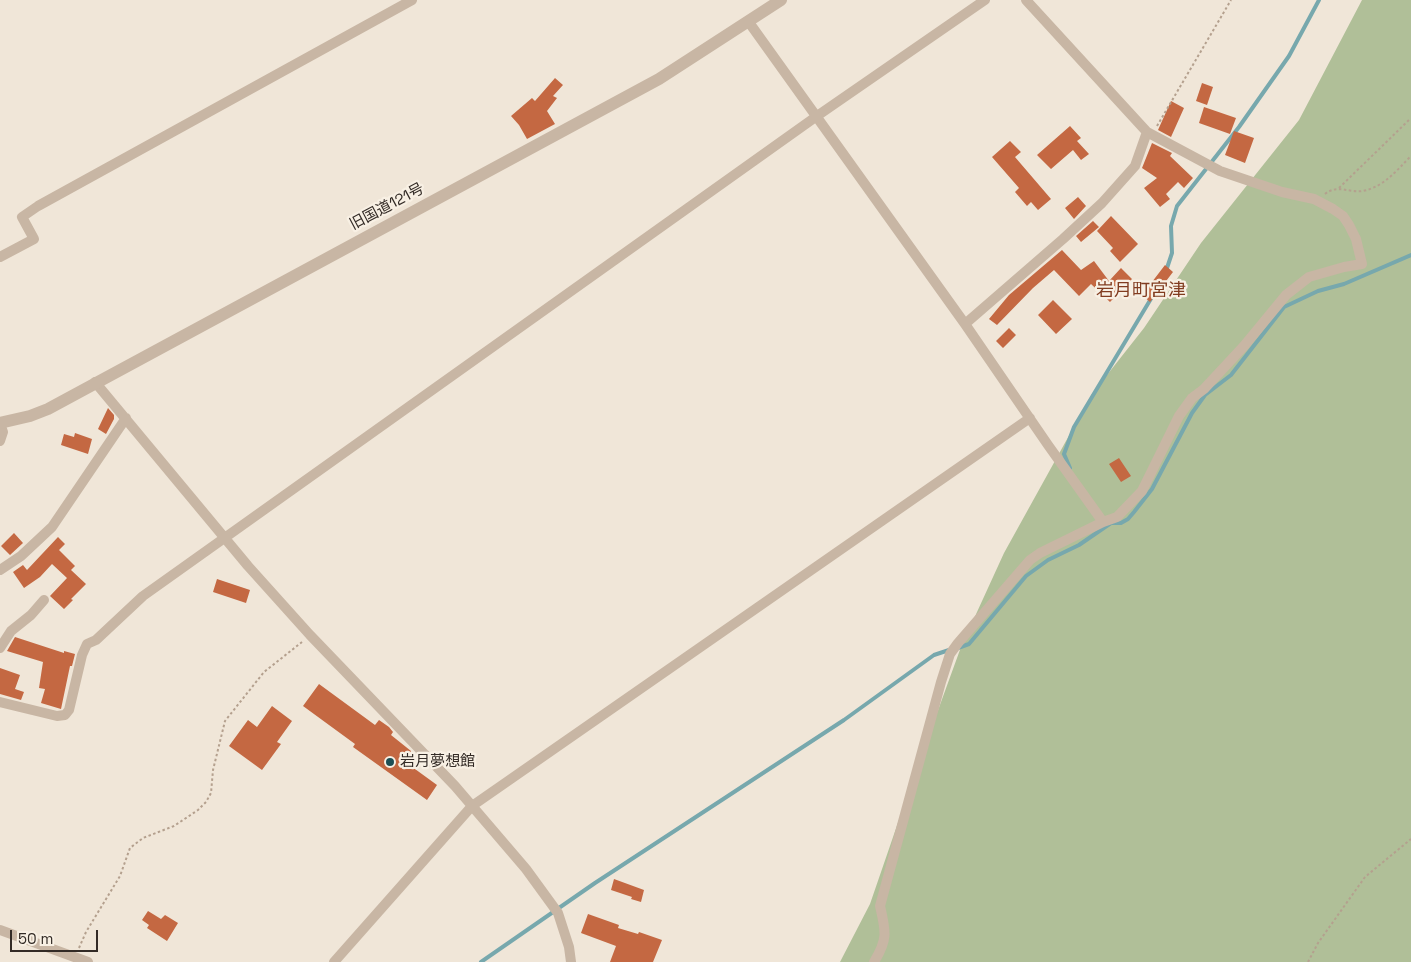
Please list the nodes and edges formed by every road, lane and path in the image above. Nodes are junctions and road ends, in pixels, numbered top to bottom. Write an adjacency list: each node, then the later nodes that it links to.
1 (412, 0): 13 (street)
2 (781, 0): 6 (street, 旧国道121号)
3 (985, 0): 7 (street)
4 (1026, 0): 9 (street)
5 (1231, 0): 9 (path)
6 (748, 21): 7 (street); 15 (street, 旧国道121号)
7 (817, 116): 14 (street); 21 (street)
8 (1410, 120): 11 (path)
9 (1149, 133): 12 (street); 14 (street)
10 (1411, 156): 11 (path)
11 (1339, 188): 12 (path)
12 (1320, 202): 20 (street)
13 (0, 257)
14 (965, 324): 17 (street)
15 (95, 382): 16 (street); 18 (street, 旧国道121号)
16 (126, 418): 21 (street); 22 (street)
17 (1030, 418): 20 (street); 27 (street)
18 (0, 423): 19 (street)
19 (0, 441)
20 (1103, 522): 34 (street)
21 (223, 538): 24 (street); 26 (street)
22 (0, 570)
23 (44, 600): 25 (street)
24 (310, 635): 27 (street); 30 (path)
25 (0, 648)
26 (0, 702)
27 (472, 806): 32 (street); 33 (street)
28 (1411, 839): 35 (path)
29 (0, 930): 30 (street)
30 (75, 957): 31 (street)
31 (88, 962)
32 (334, 962)
33 (571, 962)
34 (874, 962)
35 (1308, 962)

